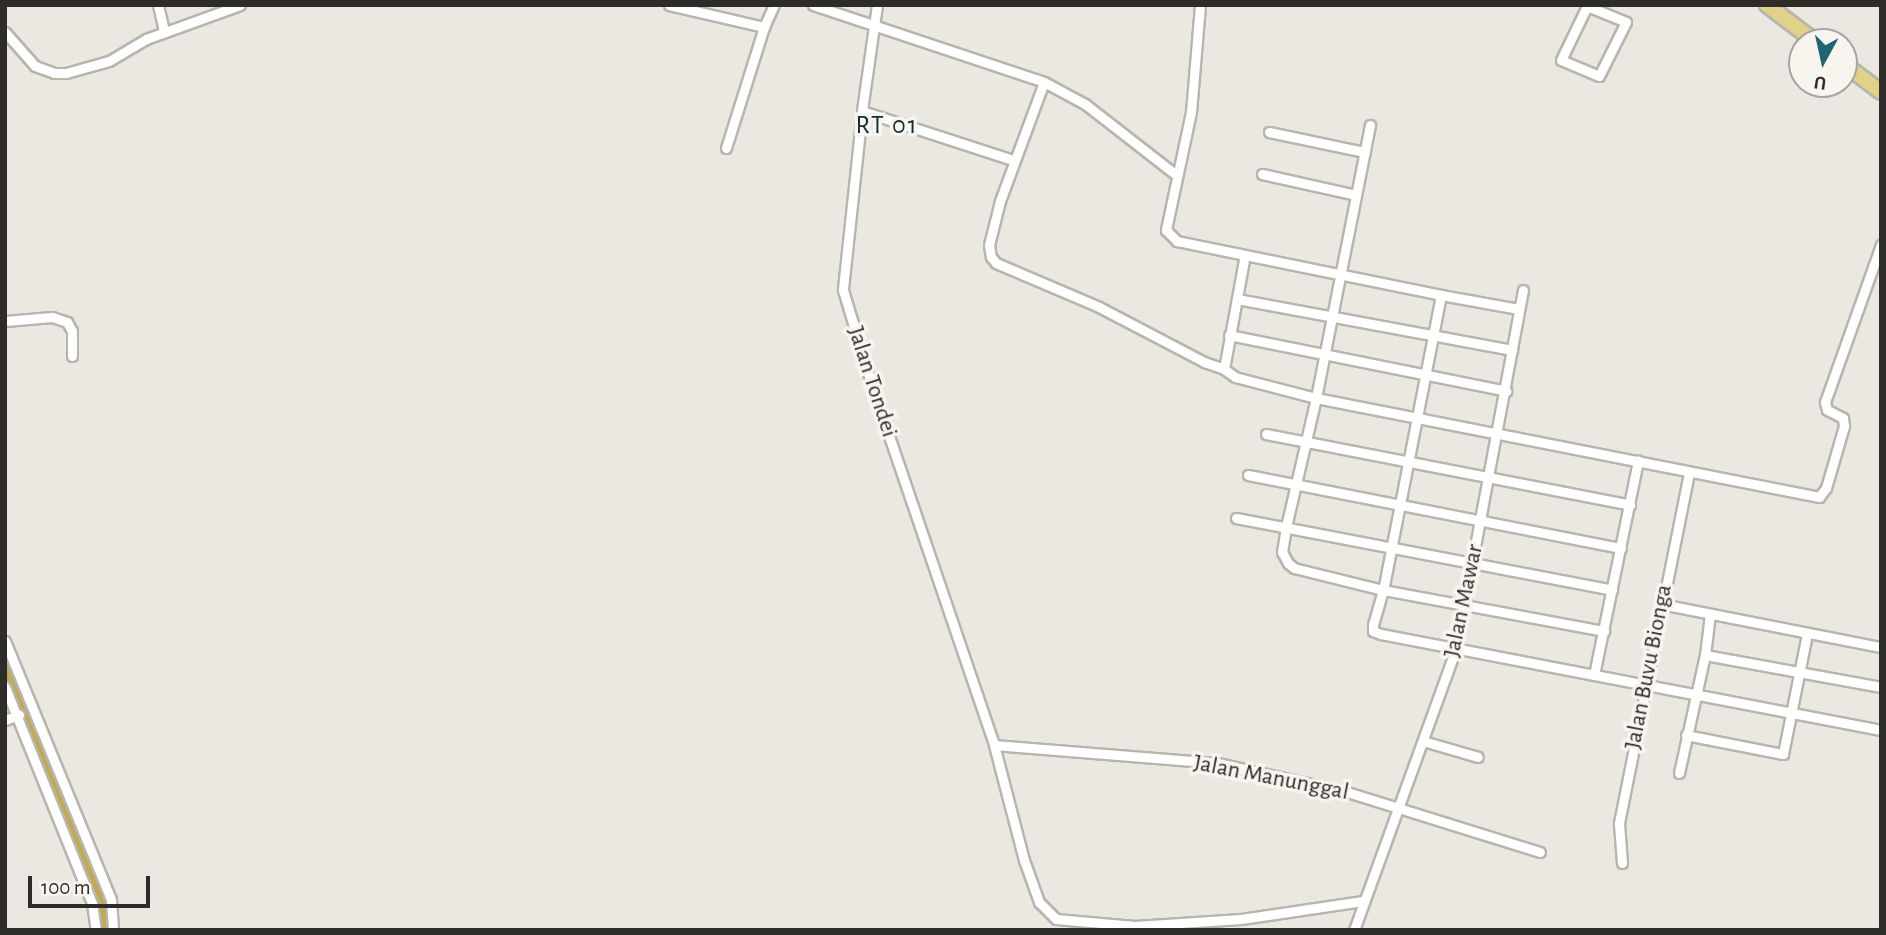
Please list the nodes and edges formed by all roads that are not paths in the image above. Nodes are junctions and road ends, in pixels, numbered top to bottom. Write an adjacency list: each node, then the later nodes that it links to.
1 (158, 5): 14 (street)
2 (240, 5): 14 (street)
3 (669, 5): 11 (street)
4 (774, 5): 11 (street)
5 (813, 5): 10 (street)
6 (877, 5): 10 (street, Jalan Tondei)
7 (1200, 5): 24 (street)
8 (1767, 5): 12 (main road)
9 (1587, 6): 9 (street)
10 (875, 26): 16 (street); 18 (street, Jalan Tondei)
11 (764, 27): 21 (street)
12 (1797, 28)
13 (5, 32): 14 (street)
14 (164, 32)
15 (1858, 75): 17 (main road)
16 (1044, 82): 23 (street); 24 (street)
17 (1881, 92)
18 (862, 111): 23 (street); 86 (street, Jalan Tondei)
19 (1370, 125): 22 (street)
20 (1269, 132): 22 (street)
21 (726, 148)
22 (1365, 152): 26 (street)
23 (1013, 160): 41 (street)
24 (1175, 174): 28 (street)
25 (1262, 174): 26 (street)
26 (1356, 195): 29 (street)
27 (1881, 245): 51 (street)
28 (1245, 255): 29 (street); 32 (street)
29 (1341, 274): 31 (street); 34 (street)
30 (1523, 290): 33 (street, Jalan Mawar)
31 (1441, 295): 33 (street); 37 (street)
32 (1237, 299): 34 (street); 36 (street)
33 (1519, 309): 38 (street, Jalan Mawar)
34 (1332, 317): 37 (street); 39 (street)
35 (5, 321): 40 (street)
36 (1229, 335): 39 (street); 41 (street)
37 (1433, 337): 38 (street); 42 (street)
38 (1512, 351): 43 (street, Jalan Mawar)
39 (1324, 354): 42 (street); 44 (street)
40 (72, 356)
41 (1224, 369): 44 (street)
42 (1424, 376): 43 (street); 45 (street)
43 (1506, 391): 46 (street, Jalan Mawar)
44 (1316, 398): 45 (street); 48 (street)
45 (1416, 416): 46 (street); 50 (street)
46 (1499, 431): 49 (street); 53 (street, Jalan Mawar)
47 (1266, 434): 48 (street)
48 (1304, 443): 50 (street); 54 (street)
49 (1638, 460): 51 (street); 55 (street)
50 (1408, 463): 53 (street); 56 (street)
51 (1689, 471): 65 (street, Jalan Buvu Bionga)
52 (1248, 475): 54 (street)
53 (1490, 478): 55 (street); 58 (street, Jalan Mawar)
54 (1295, 486): 56 (street); 59 (street)
55 (1630, 505): 61 (street)
56 (1399, 506): 58 (street); 60 (street)
57 (1236, 518): 59 (street)
58 (1481, 522): 61 (street); 62 (street, Jalan Mawar)
59 (1286, 527): 60 (street); 63 (street)
60 (1390, 548): 62 (street); 63 (street)
61 (1621, 548): 64 (street)
62 (1472, 565): 64 (street); 66 (street, Jalan Mawar)
63 (1383, 590): 66 (street); 72 (street)
64 (1612, 590): 68 (street)
65 (1661, 604): 67 (street); 76 (street, Jalan Buvu Bionga)
66 (1465, 606): 68 (street); 72 (street, Jalan Mawar)
67 (1710, 614): 69 (street); 73 (street)
68 (1604, 631): 75 (street)
69 (1807, 634): 71 (street); 74 (street)
70 (5, 641): 94 (street)
71 (1881, 647)
72 (1456, 648): 75 (street); 85 (street, Jalan Mawar)
73 (1705, 655): 74 (street); 79 (street)
74 (1799, 671): 78 (street); 80 (street)
75 (1594, 675): 76 (street)
76 (1646, 685): 79 (street); 91 (street, Jalan Buvu Bionga)
77 (5, 687): 81 (street)
78 (1881, 687)
79 (1695, 695): 80 (street); 84 (street)
80 (1791, 714): 83 (street); 84 (street)
81 (19, 715): 82 (street); 93 (street)
82 (5, 720)
83 (1881, 730)
84 (1686, 735): 88 (street)
85 (1423, 741): 87 (street); 89 (street, Jalan Mawar)
86 (994, 746): 89 (street, Jalan Manunggal); 92 (street, Jalan Tondei)
87 (1478, 757)
88 (1679, 774)
89 (1398, 809): 90 (street, Jalan Manunggal); 92 (street, Jalan Mawar)
90 (1540, 852)
91 (1622, 863)
92 (1363, 901): 95 (street, Jalan Mawar)
93 (96, 930)
94 (113, 930)
95 (1354, 930)

